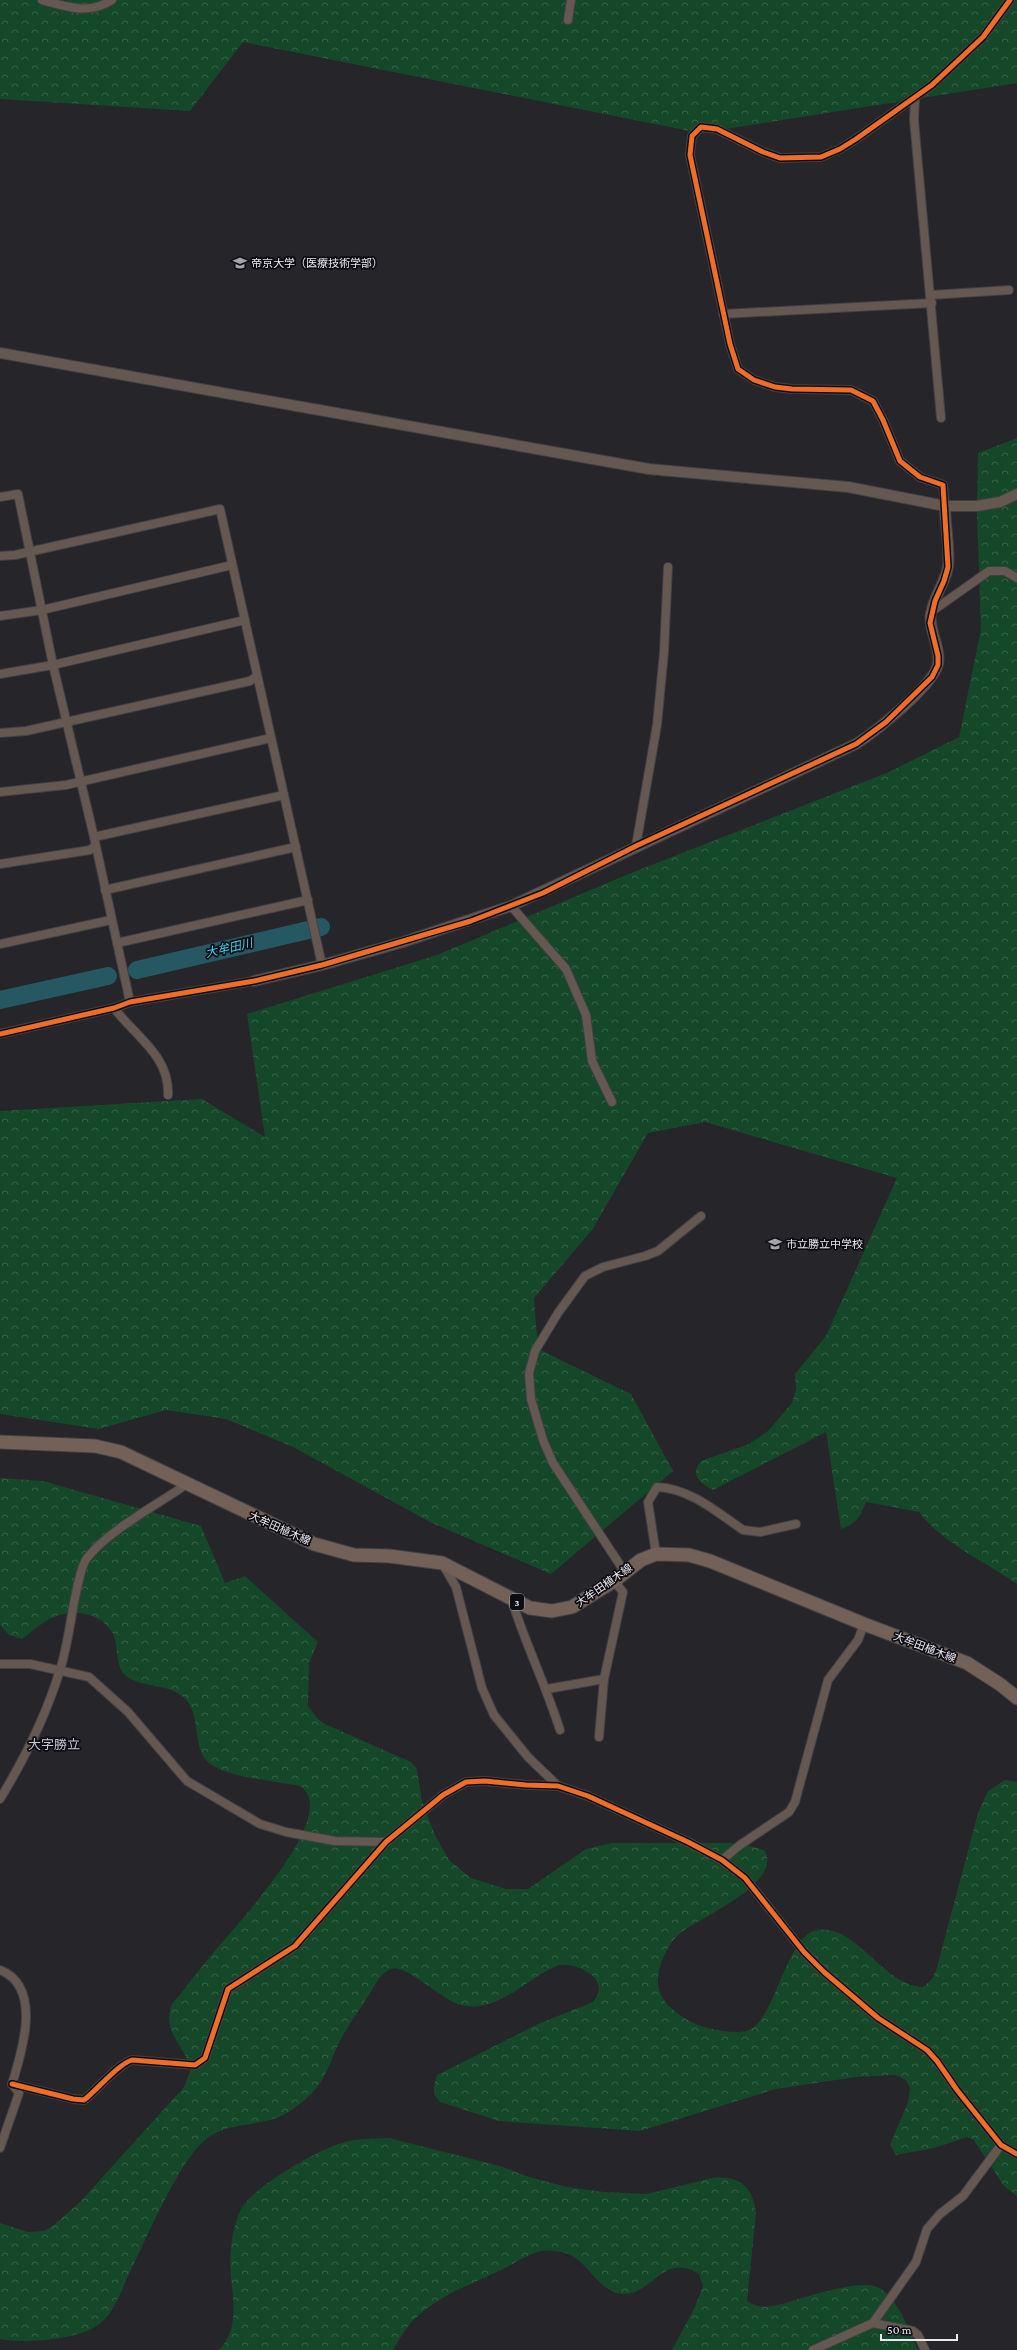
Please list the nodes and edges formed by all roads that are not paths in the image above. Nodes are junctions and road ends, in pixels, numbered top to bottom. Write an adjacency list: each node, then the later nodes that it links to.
1 (42, 0): 2 (street)
2 (112, 0)
3 (572, 0): 5 (street)
4 (1010, 0): 6 (street)
5 (568, 20)
6 (915, 99): 8 (street); 9 (street)
7 (1008, 290): 8 (street)
8 (932, 299): 9 (street); 11 (street)
9 (723, 314): 14 (street)
10 (0, 353): 14 (street)
11 (941, 418)
12 (1017, 494): 14 (street)
13 (0, 497): 15 (street)
14 (945, 506): 21 (street)
15 (30, 551): 16 (street); 17 (street); 20 (street)
16 (0, 556)
17 (232, 565): 20 (street); 23 (street)
18 (668, 567): 34 (street)
19 (1017, 578): 21 (street)
20 (42, 610): 22 (street); 24 (street)
21 (931, 612): 34 (street)
22 (0, 616)
23 (245, 620): 24 (street); 26 (street)
24 (53, 665): 25 (street); 27 (street)
25 (0, 674)
26 (258, 676): 27 (street); 29 (street)
27 (67, 722): 28 (street); 30 (street)
28 (0, 733)
29 (271, 738): 30 (street); 32 (street)
30 (81, 781): 31 (street); 33 (street)
31 (0, 792)
32 (284, 795): 33 (street); 35 (street)
33 (94, 841): 36 (street); 37 (street)
34 (636, 846): 39 (street)
35 (296, 847): 37 (street); 38 (street)
36 (0, 864)
37 (105, 890): 40 (street)
38 (308, 900): 41 (street); 43 (street)
39 (511, 906): 43 (street); 49 (street)
40 (111, 920): 41 (street); 42 (street)
41 (117, 943): 45 (street)
42 (0, 944)
43 (322, 965): 44 (street)
44 (254, 980): 45 (street)
45 (130, 1002): 46 (street)
46 (114, 1008): 47 (street); 48 (street)
47 (0, 1034)
48 (168, 1096)
49 (612, 1102)
50 (701, 1216): 56 (street)
51 (0, 1442): 52 (main road, 大牟田植木線 / 3)
52 (187, 1484): 55 (main road, 大牟田植木線 / 3); 61 (street)
53 (796, 1524): 54 (street)
54 (656, 1554): 56 (main road, 大牟田植木線 / 3); 59 (main road, 大牟田植木線 / 3)
55 (442, 1563): 58 (main road, 大牟田植木線 / 3); 67 (street)
56 (624, 1571): 57 (main road, 大牟田植木線 / 3)
57 (614, 1581): 58 (main road, 大牟田植木線 / 3); 62 (street)
58 (512, 1600): 63 (street)
59 (864, 1624): 64 (main road, 大牟田植木線 / 3); 70 (street)
60 (0, 1664): 61 (street)
61 (60, 1669): 68 (street); 69 (street)
62 (604, 1678): 63 (street); 66 (street)
63 (547, 1689): 65 (street)
64 (1017, 1698)
65 (560, 1730)
66 (599, 1737)
67 (558, 1786): 69 (street); 70 (street)
68 (0, 1799)
69 (386, 1842): 72 (street)
70 (722, 1860): 73 (street)
71 (0, 1970): 72 (street)
72 (12, 2084): 74 (street)
73 (1001, 2144): 75 (street); 76 (street)
74 (0, 2148)
75 (1017, 2154)
76 (873, 2323): 77 (street); 78 (street)
77 (813, 2350)
78 (925, 2350)

